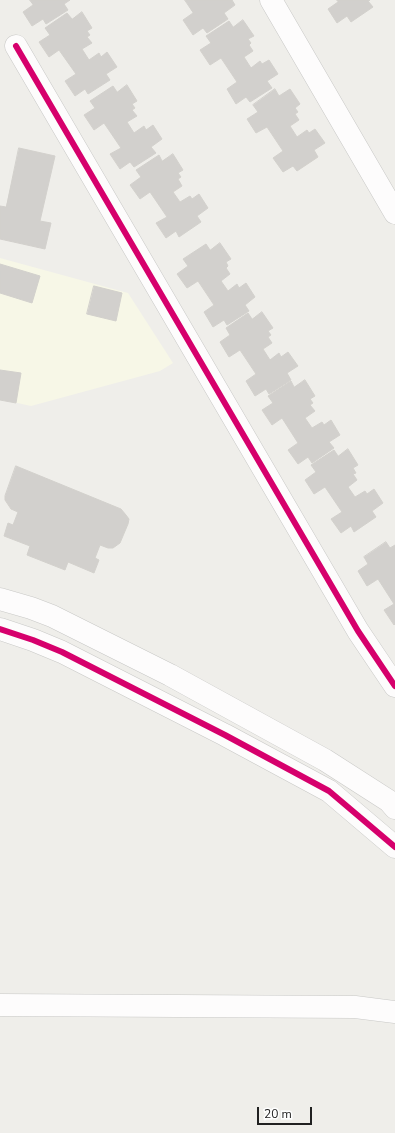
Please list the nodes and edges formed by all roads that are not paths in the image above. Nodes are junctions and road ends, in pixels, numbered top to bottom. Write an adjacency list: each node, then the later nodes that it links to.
1 (271, 0): 3 (street)
2 (16, 46): 6 (street)
3 (395, 213)
4 (0, 599): 7 (street)
5 (0, 629): 8 (street)
6 (395, 686)
7 (395, 808)
8 (395, 847)
9 (0, 1005): 10 (street)
10 (395, 1012)

